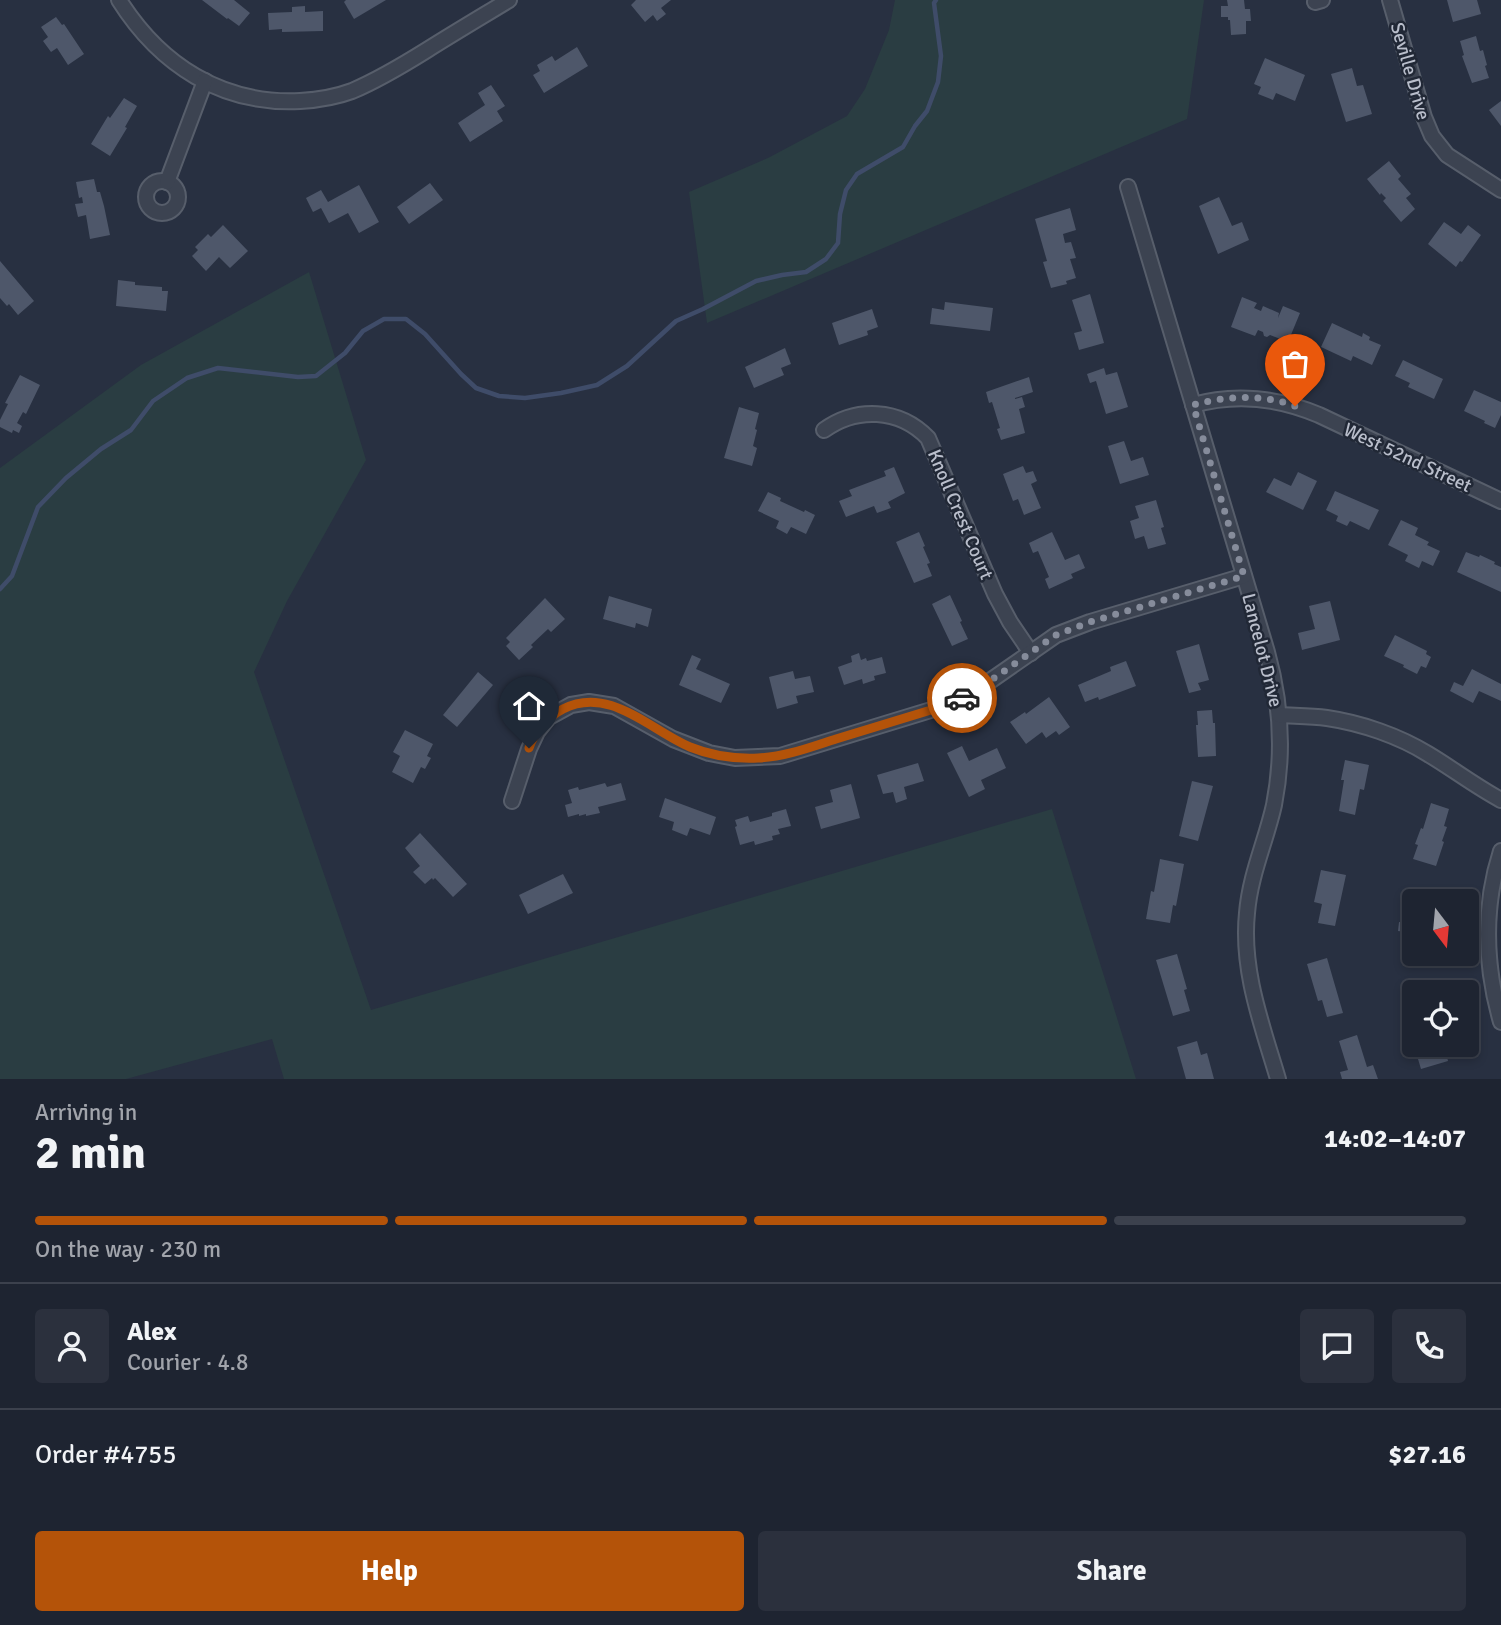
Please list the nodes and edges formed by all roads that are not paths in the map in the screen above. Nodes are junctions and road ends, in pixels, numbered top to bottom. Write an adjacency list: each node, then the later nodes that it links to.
1 (119, 0): 4 (street)
2 (509, 0): 4 (street)
3 (1390, 0): 7 (street, Seville Drive)
4 (205, 81): 5 (street)
5 (167, 182)
6 (1128, 187): 8 (street, Lancelot Drive)
7 (1501, 190)
8 (1193, 405): 10 (street, West 52nd Street); 11 (street, Lancelot Drive)
9 (824, 430): 12 (street, Knoll Crest Court)
10 (1501, 501)
11 (1244, 576): 12 (street); 13 (street, Lancelot Drive)
12 (1031, 653): 15 (street)
13 (1279, 715): 14 (street); 18 (street, Lancelot Drive)
14 (1501, 800)
15 (512, 801)
16 (1501, 851): 17 (street)
17 (1501, 1022)
18 (1279, 1079)

